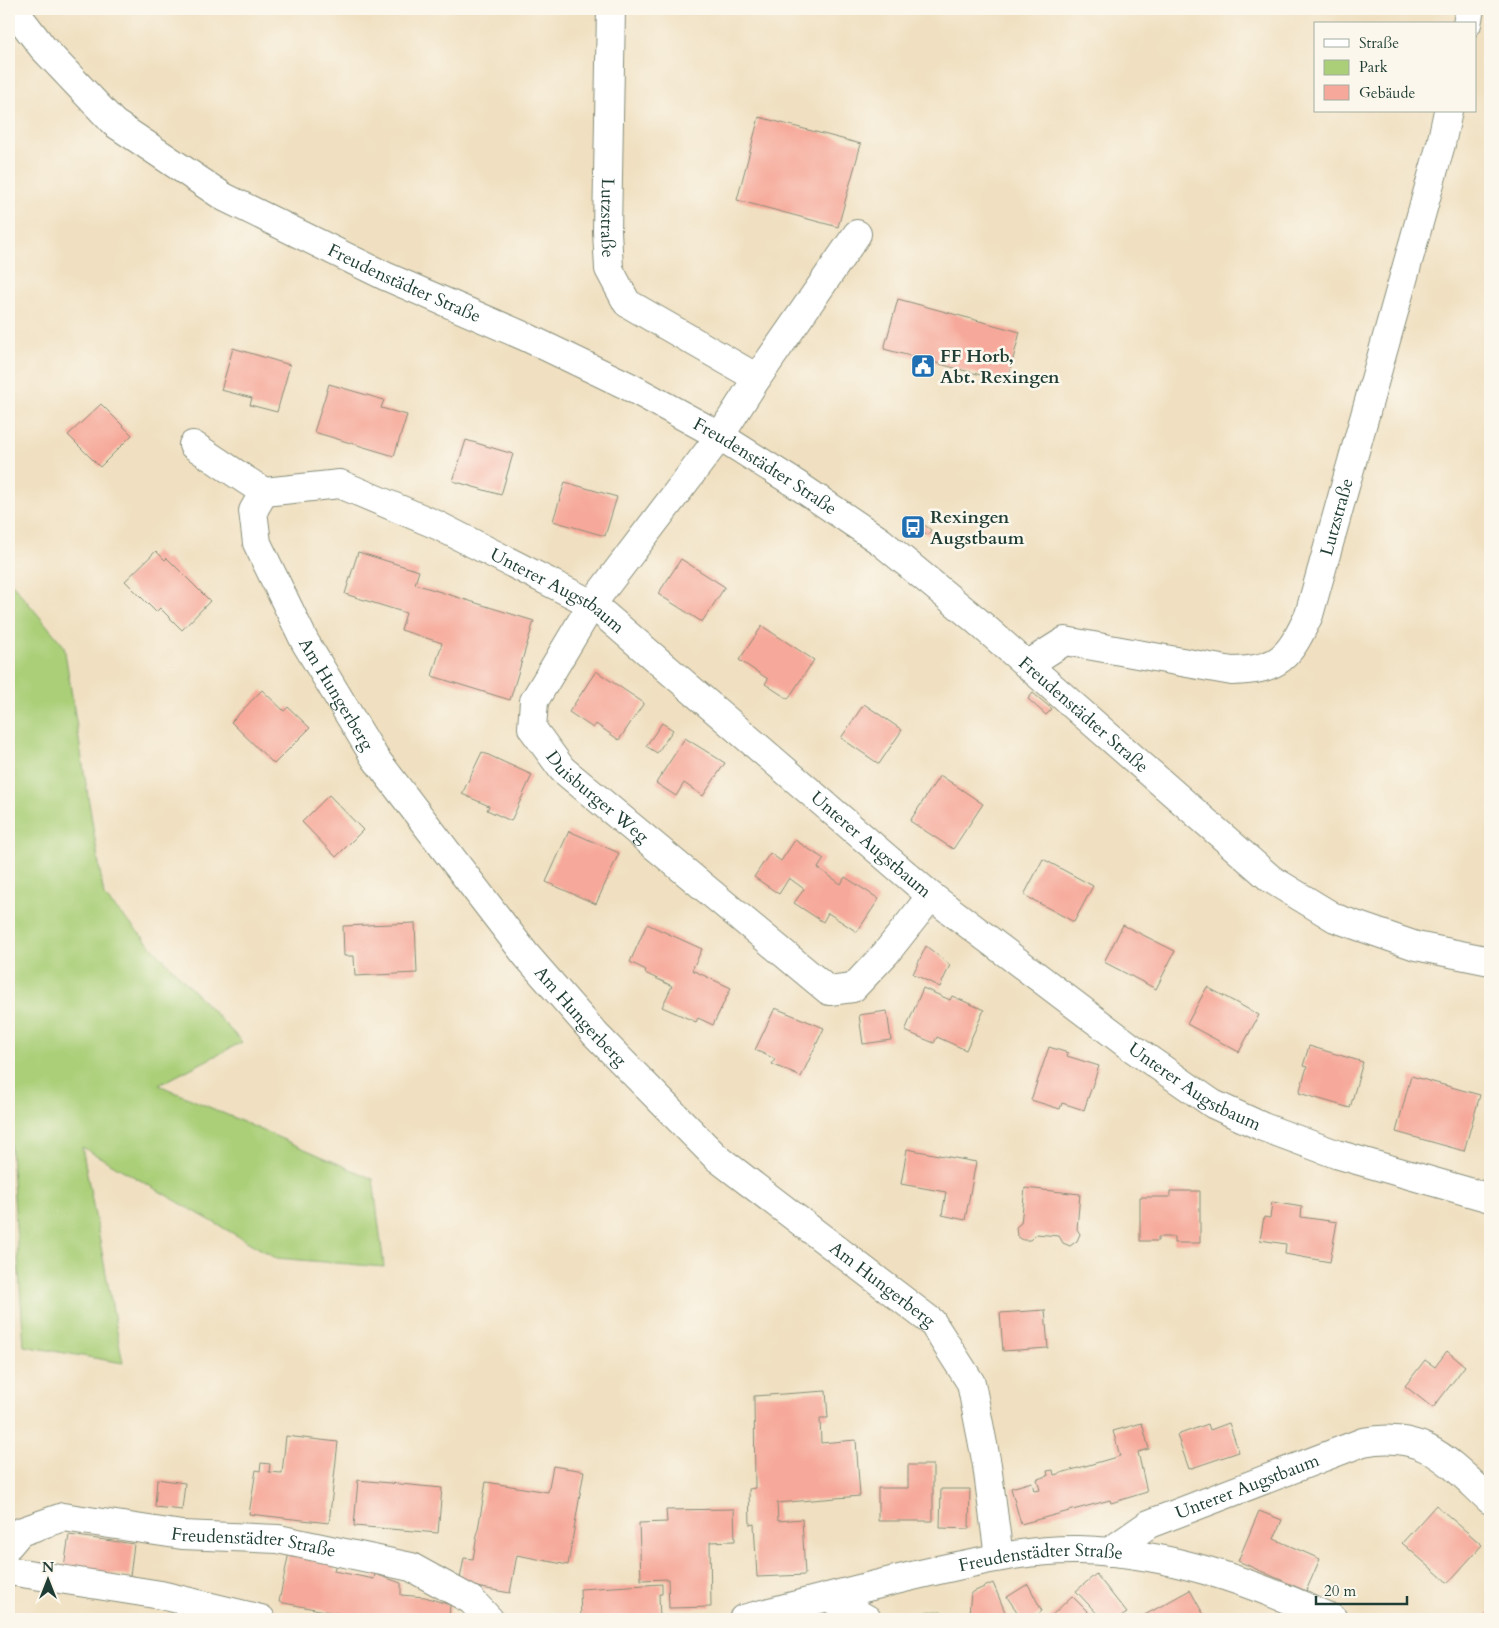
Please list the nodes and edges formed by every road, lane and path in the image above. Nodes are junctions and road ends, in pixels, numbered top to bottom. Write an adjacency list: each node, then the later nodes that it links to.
1 (13, 9): 8 (street, Freudenstädter Straße)
2 (611, 9): 7 (street, Lutzstraße)
3 (1470, 9): 4 (street)
4 (1467, 22)
5 (1448, 112): 12 (street, Lutzstraße)
6 (857, 234): 7 (street)
7 (757, 378): 8 (street)
8 (720, 436): 11 (street, Duisburger Weg); 12 (street, Freudenstädter Straße)
9 (193, 445): 10 (street)
10 (264, 492): 11 (street, Unterer Augstbaum); 19 (street, Am Hungerberg)
11 (592, 604): 13 (street, Unterer Augstbaum); 13 (street, Duisburger Weg)
12 (1027, 665): 14 (street, Freudenstädter Straße)
13 (930, 896): 15 (street, Unterer Augstbaum)
14 (1490, 961)
15 (1490, 1198)
16 (1490, 1500): 18 (street, Unterer Augstbaum)
17 (9, 1545): 23 (street, Freudenstädter Straße)
18 (1109, 1552): 19 (street, Freudenstädter Straße); 26 (street, Freudenstädter Straße)
19 (999, 1557): 21 (street, Freudenstädter Straße)
20 (9, 1571): 22 (street)
21 (828, 1597): 24 (street, Freudenstädter Straße); 25 (street)
22 (261, 1619)
23 (489, 1619)
24 (743, 1619)
25 (868, 1619)
26 (1332, 1619)

